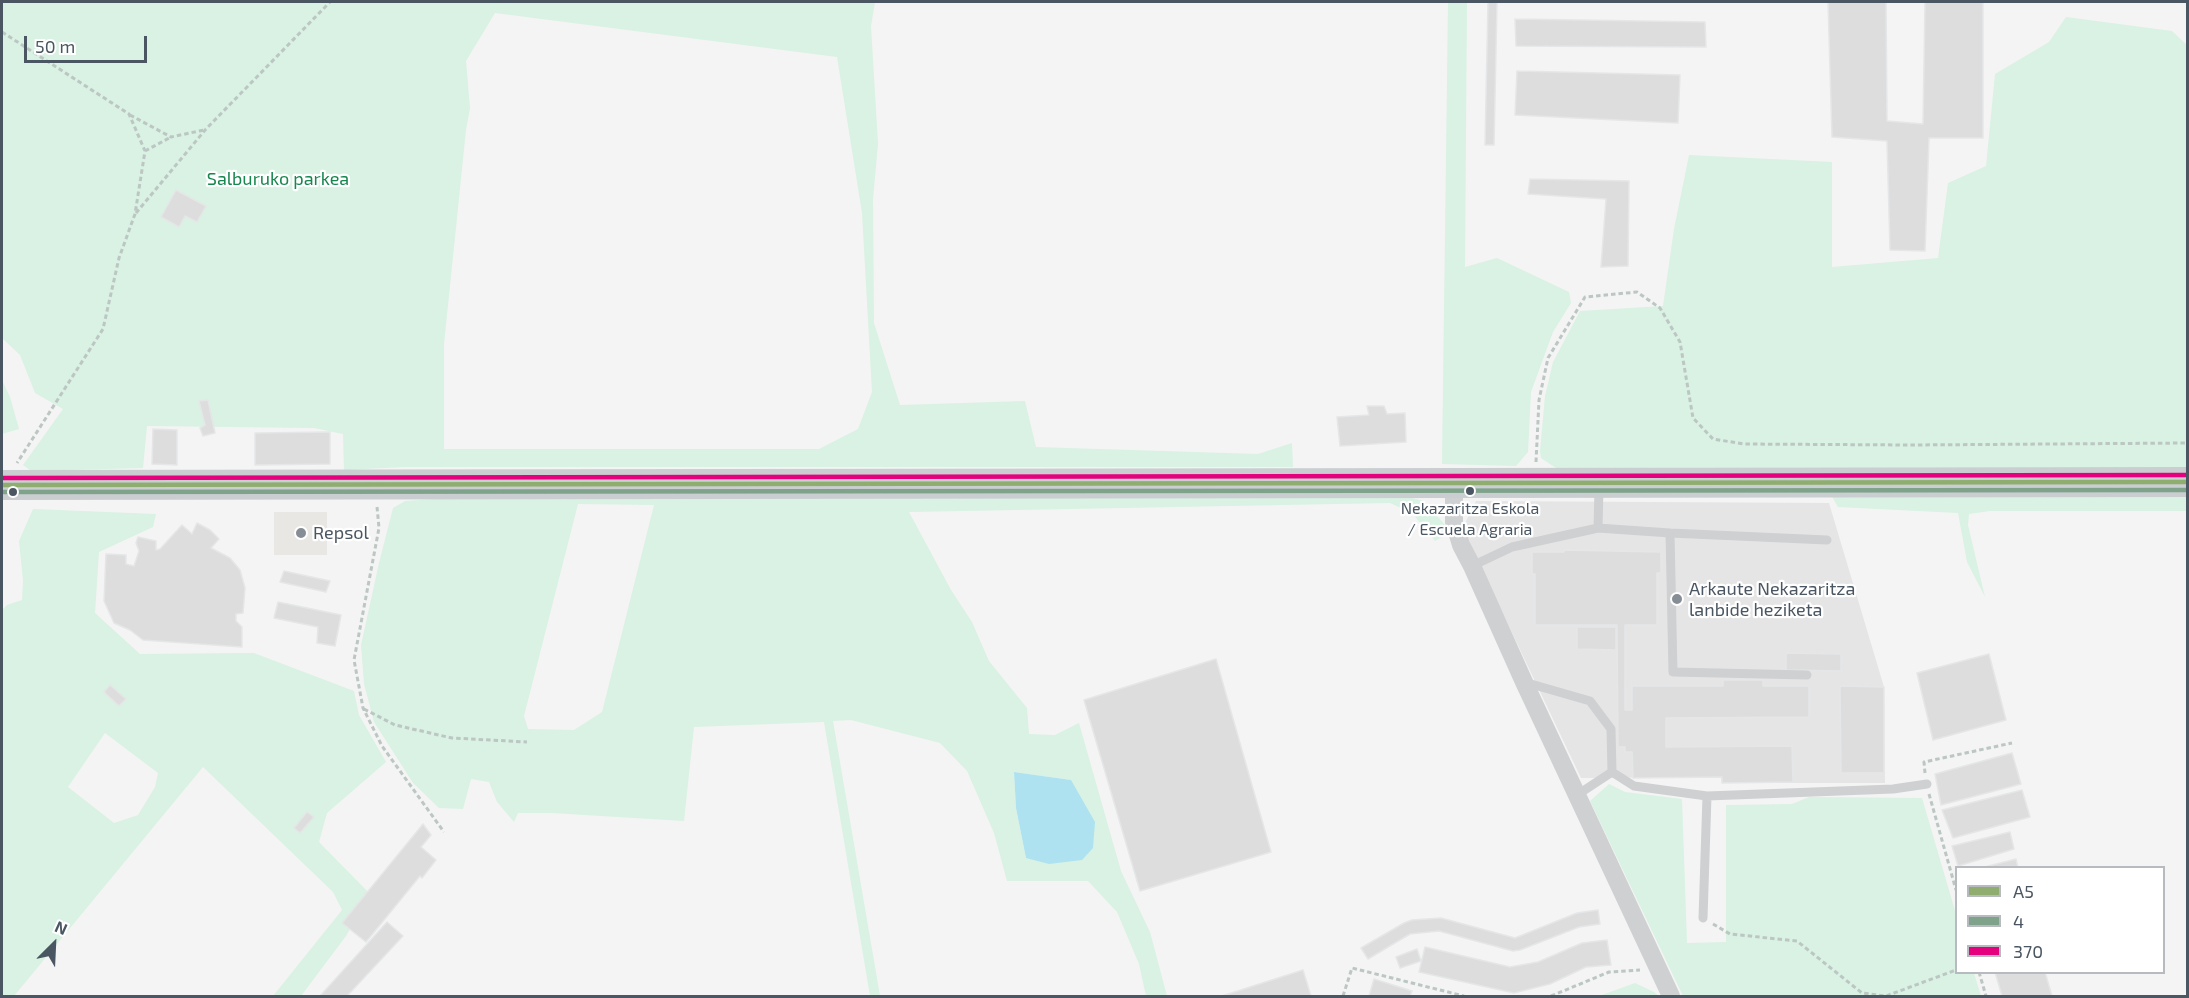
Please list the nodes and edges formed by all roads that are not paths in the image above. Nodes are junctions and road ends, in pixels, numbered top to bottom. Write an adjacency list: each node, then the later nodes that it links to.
1 (1454, 482): 2 (main road); 4 (main road); 8 (street)
2 (1599, 482): 3 (main road); 5 (lane)
3 (2187, 482)
4 (2, 486)
5 (1598, 528): 6 (lane); 8 (lane)
6 (1670, 533): 7 (lane); 9 (lane)
7 (1827, 540)
8 (1472, 566): 10 (street)
9 (1807, 675)
10 (1524, 682): 11 (lane); 13 (street)
11 (1612, 772): 13 (lane); 14 (lane)
12 (1927, 784): 14 (lane)
13 (1577, 795): 16 (street)
14 (1707, 796): 15 (lane)
15 (1703, 918)
16 (1671, 996)

